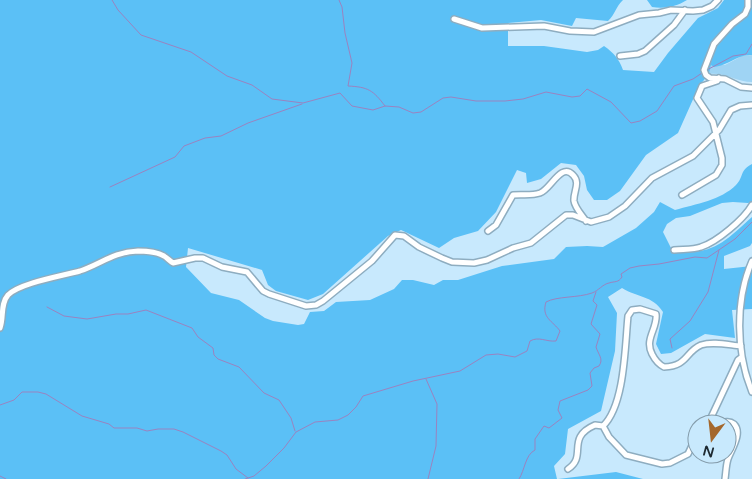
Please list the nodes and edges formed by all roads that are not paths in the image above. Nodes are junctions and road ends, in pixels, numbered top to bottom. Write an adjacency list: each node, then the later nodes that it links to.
1 (718, 0): 3 (street)
2 (748, 0): 6 (street)
3 (685, 10): 4 (street); 5 (street)
4 (454, 19)
5 (620, 56)
6 (719, 78): 7 (street); 9 (street)
7 (752, 88)
8 (752, 105): 9 (street)
9 (716, 133): 10 (street); 12 (street)
10 (682, 195)
11 (752, 204): 14 (street)
12 (587, 221): 13 (street); 16 (street)
13 (488, 230)
14 (674, 250)
15 (752, 261): 17 (street)
16 (0, 328)
17 (742, 346): 18 (street); 21 (street)
18 (742, 357): 19 (street); 20 (street)
19 (752, 392)
20 (713, 414)
21 (604, 426): 22 (street); 24 (street)
22 (687, 454)
23 (727, 464): 25 (street)
24 (568, 469)
25 (725, 479)

